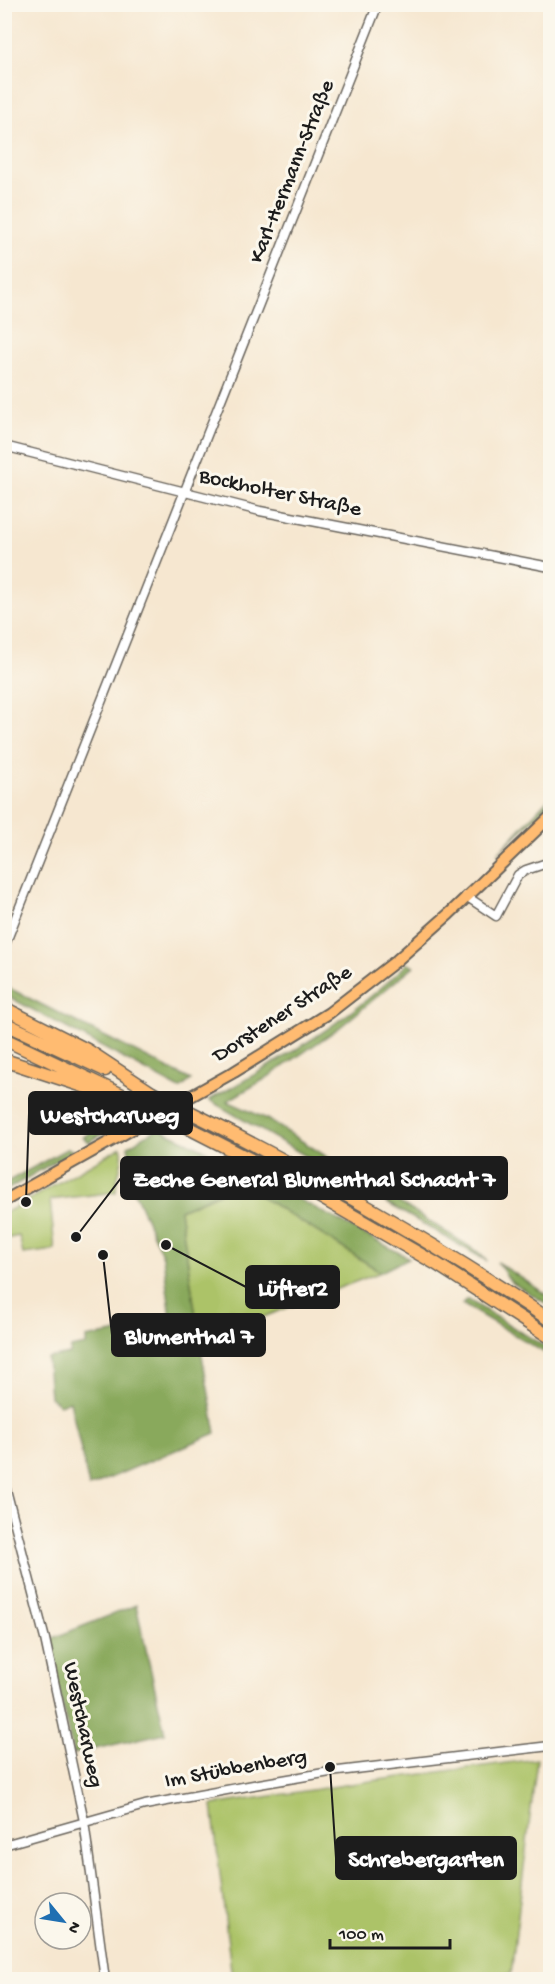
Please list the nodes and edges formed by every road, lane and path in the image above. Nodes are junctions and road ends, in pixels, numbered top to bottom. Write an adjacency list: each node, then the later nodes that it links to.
1 (378, 4): 3 (street, Karl-Hermann-Straße)
2 (4, 446): 3 (street, Bockholter Straße)
3 (186, 493): 4 (street, Bockholter Straße); 8 (street, Karl-Hermann-Straße)
4 (550, 567)
5 (550, 817): 7 (main road, Dorstener Straße)
6 (550, 862): 7 (street)
7 (466, 896): 15 (main road, Dorstener Straße)
8 (4, 947)
9 (4, 1008): 13 (highway)
10 (4, 1023): 13 (highway)
11 (4, 1039): 14 (highway)
12 (4, 1060): 14 (highway)
13 (152, 1093): 16 (highway, bridge)
14 (141, 1104): 17 (highway, bridge)
15 (4, 1201)
16 (550, 1320)
17 (550, 1337)
18 (4, 1482): 20 (street, Westcharweg)
19 (550, 1746): 20 (street, Im Stübbenberg)
20 (84, 1821): 21 (street, Im Stübbenberg); 22 (street, Westcharweg)
21 (4, 1845)
22 (105, 1980)

